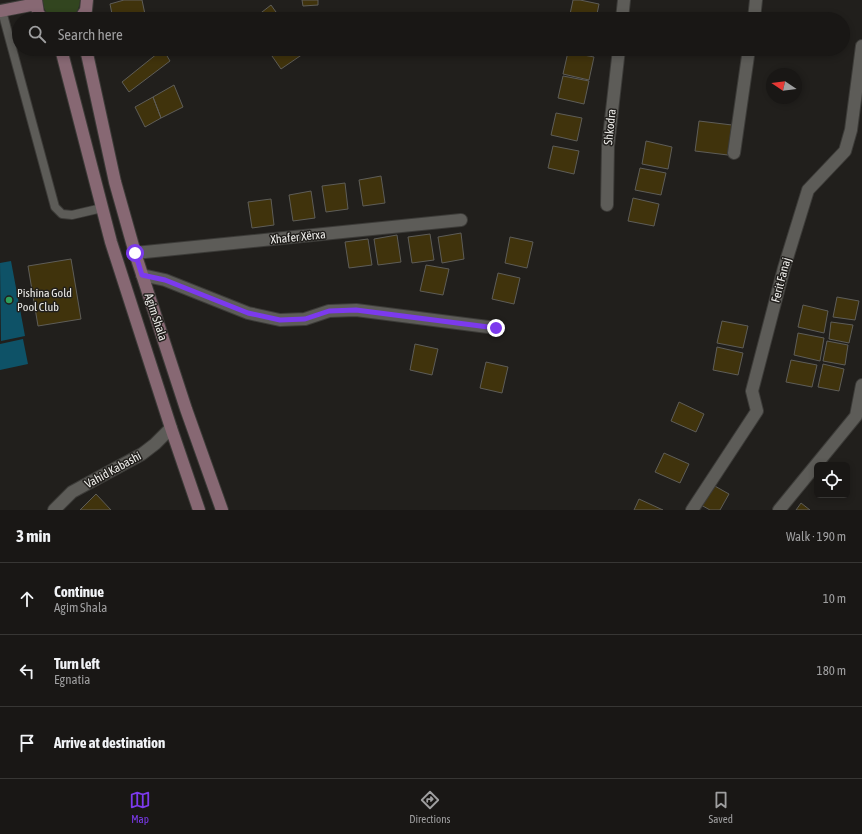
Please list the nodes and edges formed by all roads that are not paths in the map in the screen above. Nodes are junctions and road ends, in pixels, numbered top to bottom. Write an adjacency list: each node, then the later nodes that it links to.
1 (87, 0): 7 (main road)
2 (624, 0): 8 (street)
3 (756, 0): 9 (street)
4 (36, 2): 5 (main road); 6 (main road)
5 (1, 11): 11 (lane)
6 (38, 12)
7 (85, 12)
8 (623, 12)
9 (755, 12)
10 (862, 46): 29 (street, Ferit Fanaj)
11 (12, 51)
12 (13, 56): 19 (lane)
13 (63, 56): 19 (main road)
14 (88, 56): 21 (main road, Agim Shala)
15 (618, 56): 18 (street, Shkodra)
16 (748, 56): 17 (street)
17 (734, 153)
18 (607, 205)
19 (102, 208): 25 (main road)
20 (461, 220): 21 (street, Xhafer Xërxa)
21 (135, 253): 22 (main road, Agim Shala)
22 (142, 275): 23 (street); 28 (main road, Agim Shala)
23 (496, 328)
24 (862, 385): 30 (street)
25 (171, 428): 26 (street, Vahid Kabashi); 27 (main road)
26 (54, 510)
27 (199, 510)
28 (222, 510)
29 (692, 510)
30 (779, 510)

